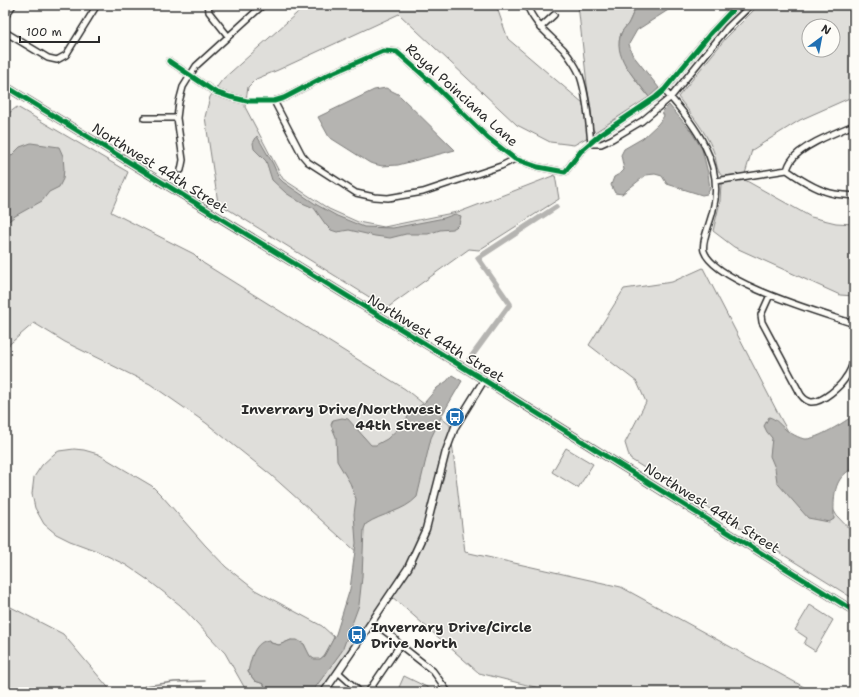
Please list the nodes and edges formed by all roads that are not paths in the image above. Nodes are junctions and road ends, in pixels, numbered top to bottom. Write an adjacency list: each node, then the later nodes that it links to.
1 (13, 5): 9 (street)
2 (97, 5): 11 (street)
3 (208, 5): 12 (street)
4 (263, 5): 12 (street)
5 (527, 5): 10 (street)
6 (737, 5): 16 (street)
7 (751, 5): 17 (street)
8 (554, 16): 10 (street)
9 (5, 18)
10 (540, 28): 22 (street)
11 (5, 32)
12 (228, 36): 14 (street)
13 (169, 61): 14 (street, Royal Poinciana Lane)
14 (190, 75): 18 (street, Royal Poinciana Lane); 20 (street)
15 (5, 86): 31 (street, Northwest 44th Street)
16 (664, 90): 17 (street); 22 (street)
17 (671, 97): 22 (street); 26 (street)
18 (274, 101): 23 (street); 23 (street, Royal Poinciana Lane)
19 (144, 118): 20 (street)
20 (177, 118): 24 (street)
21 (854, 125): 25 (street)
22 (591, 144): 23 (street, Royal Poinciana Lane)
23 (515, 159)
24 (181, 170)
25 (787, 170): 26 (street); 27 (street)
26 (716, 181): 28 (street)
27 (854, 196)
28 (770, 295): 29 (street); 30 (street)
29 (854, 324)
30 (854, 360)
31 (484, 380): 32 (street, Northwest 44th Street); 35 (street)
32 (854, 611)
33 (382, 629): 34 (street)
34 (400, 645): 41 (street); 42 (street)
35 (338, 672): 36 (street); 37 (street)
36 (355, 686): 39 (street); 40 (street)
37 (325, 690): 38 (street)
38 (337, 692)
39 (351, 692)
40 (360, 692)
41 (368, 692)
42 (448, 692)

